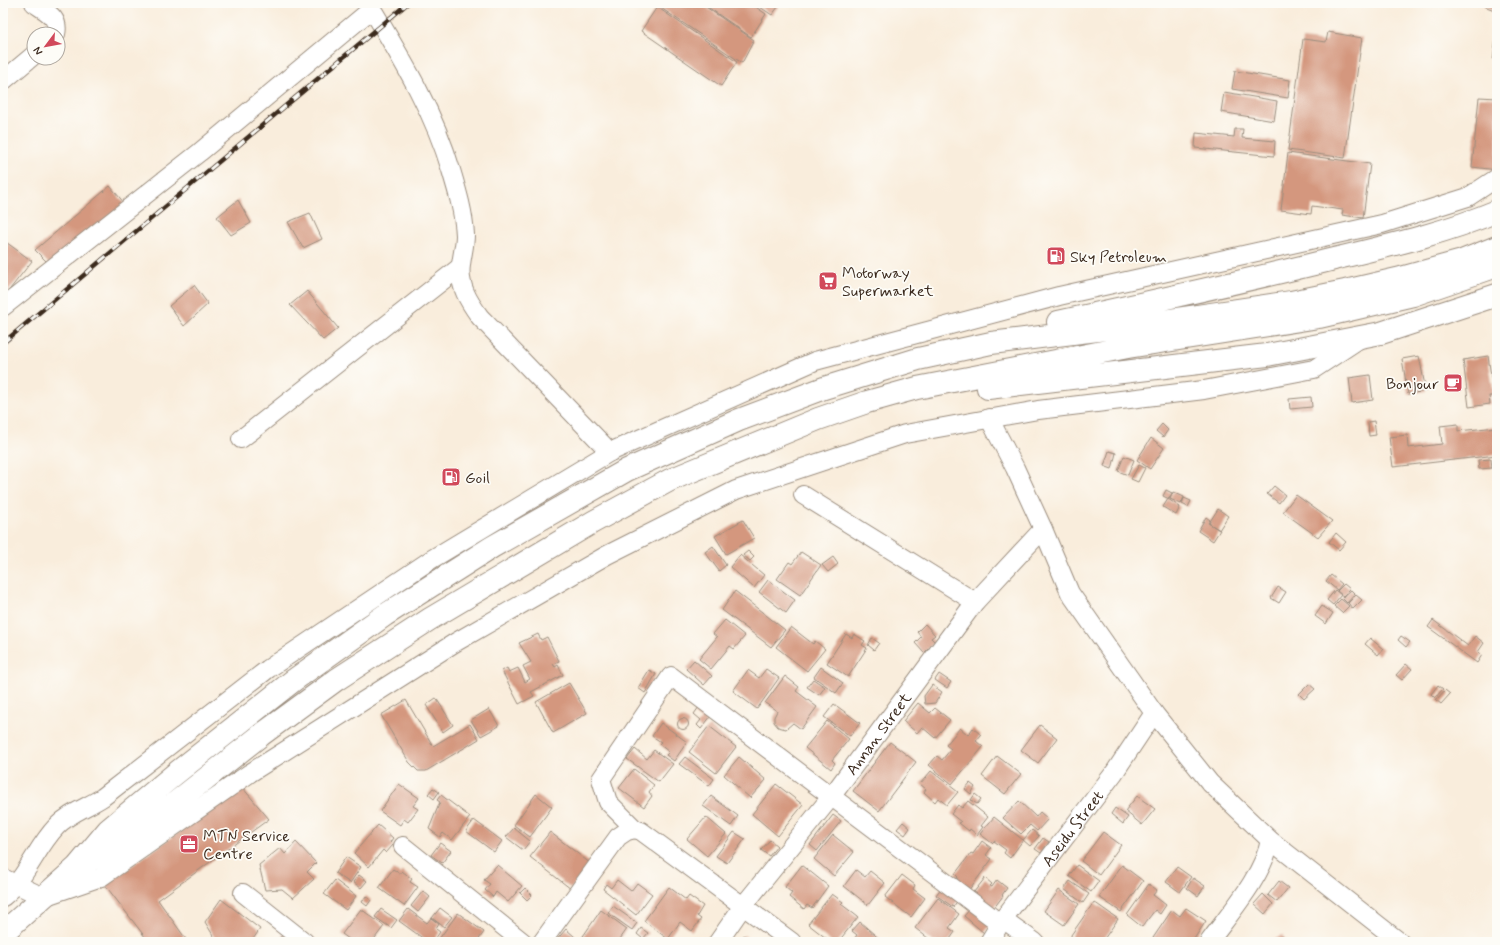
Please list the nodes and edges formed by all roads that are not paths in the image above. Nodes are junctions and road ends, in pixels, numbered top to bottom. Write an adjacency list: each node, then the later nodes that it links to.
1 (34, 3): 2 (street)
2 (58, 26)
3 (26, 62): 4 (street)
4 (3, 81)
5 (1497, 178): 20 (street)
6 (1497, 205): 8 (highway)
7 (1497, 211): 8 (highway)
8 (1475, 221): 16 (highway)
9 (1497, 247): 14 (highway)
10 (1497, 266): 14 (highway)
11 (460, 267): 13 (street); 19 (street); 20 (street)
12 (1497, 295): 15 (highway)
13 (3, 307)
14 (1129, 336): 16 (highway); 18 (highway)
15 (1362, 338): 17 (street); 18 (highway)
16 (991, 343): 29 (highway)
17 (989, 418): 22 (street); 33 (street)
18 (818, 419): 29 (highway)
19 (241, 439)
20 (610, 452): 30 (street)
21 (803, 495): 23 (street)
22 (1043, 529): 23 (street, Annan Street); 24 (street)
23 (975, 602): 25 (street, Annan Street)
24 (1154, 713): 27 (street); 35 (street, Aseidu Street)
25 (831, 797): 26 (street); 34 (street, Annan Street); 35 (street)
26 (635, 829): 34 (street); 39 (street)
27 (1270, 840): 44 (street); 45 (street)
28 (403, 846): 38 (street)
29 (77, 867): 33 (highway)
30 (9, 881): 32 (street); 33 (street)
31 (243, 893): 37 (street)
32 (3, 897)
33 (43, 897): 36 (highway)
34 (743, 906): 40 (street, Annan Street); 41 (street)
35 (1002, 922): 42 (street, Aseidu Street); 43 (street)
36 (3, 933)
37 (305, 942)
38 (523, 942)
39 (542, 942)
40 (718, 942)
41 (792, 942)
42 (989, 942)
43 (1035, 942)
44 (1209, 942)
45 (1400, 942)

